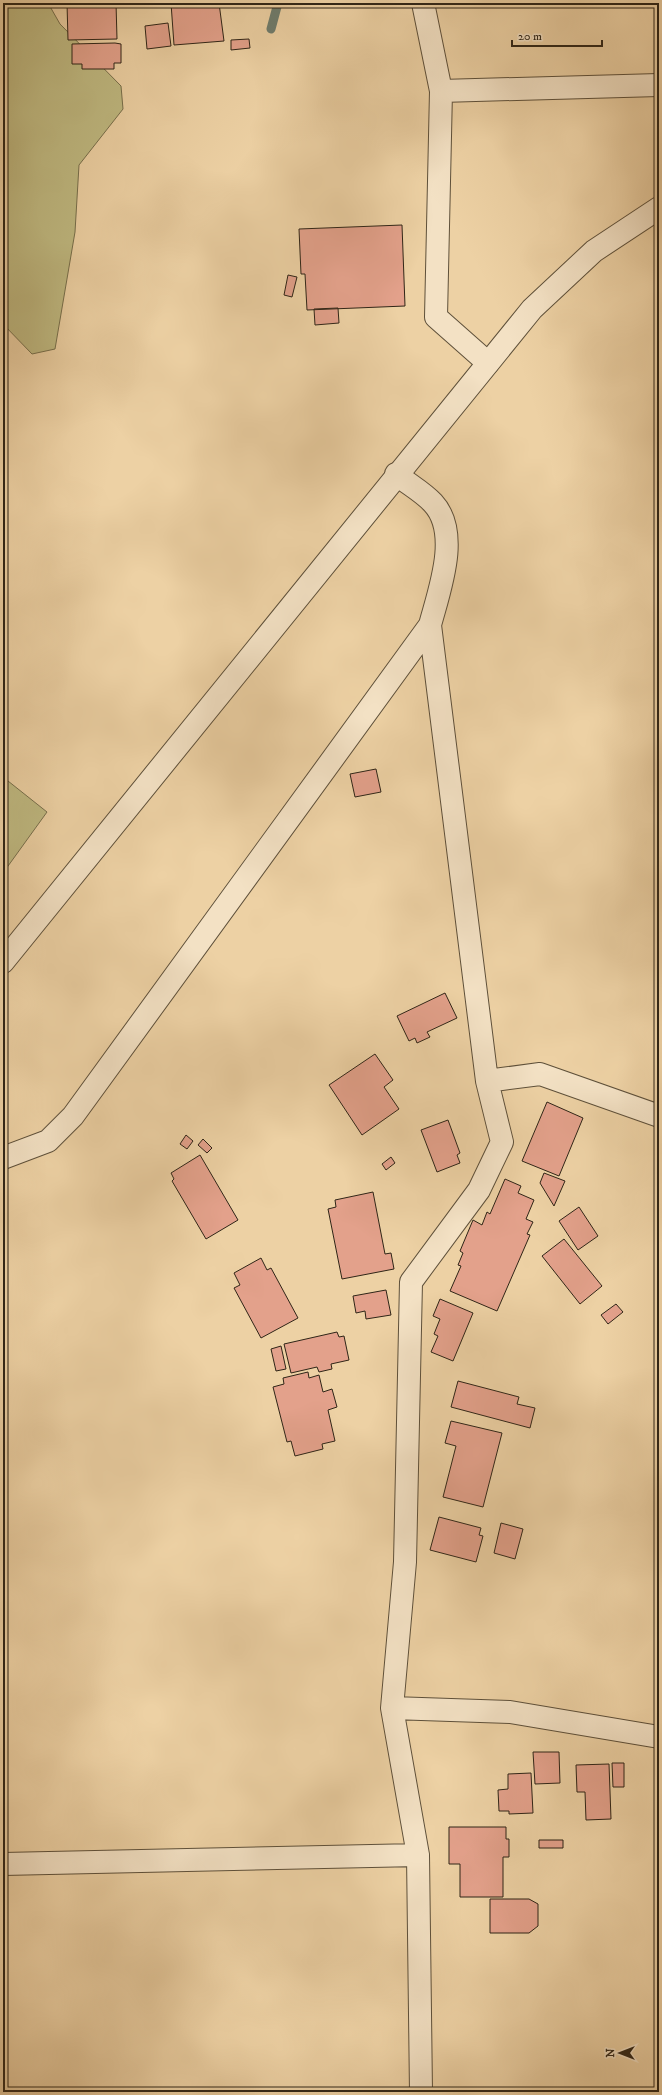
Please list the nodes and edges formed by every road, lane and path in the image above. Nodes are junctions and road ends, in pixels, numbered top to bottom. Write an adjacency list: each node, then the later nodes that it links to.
1 (423, 3): 3 (street)
2 (659, 85): 3 (street)
3 (441, 91): 5 (street)
4 (659, 208): 5 (street)
5 (488, 363): 6 (street)
6 (396, 474): 7 (street); 8 (street)
7 (430, 625): 9 (street); 11 (street)
8 (3, 962)
9 (487, 1081): 10 (street); 12 (street)
10 (659, 1116)
11 (3, 1158)
12 (392, 1708): 13 (street); 14 (street)
13 (659, 1737)
14 (418, 1855): 15 (street); 16 (street)
15 (3, 1864)
16 (421, 2092)

